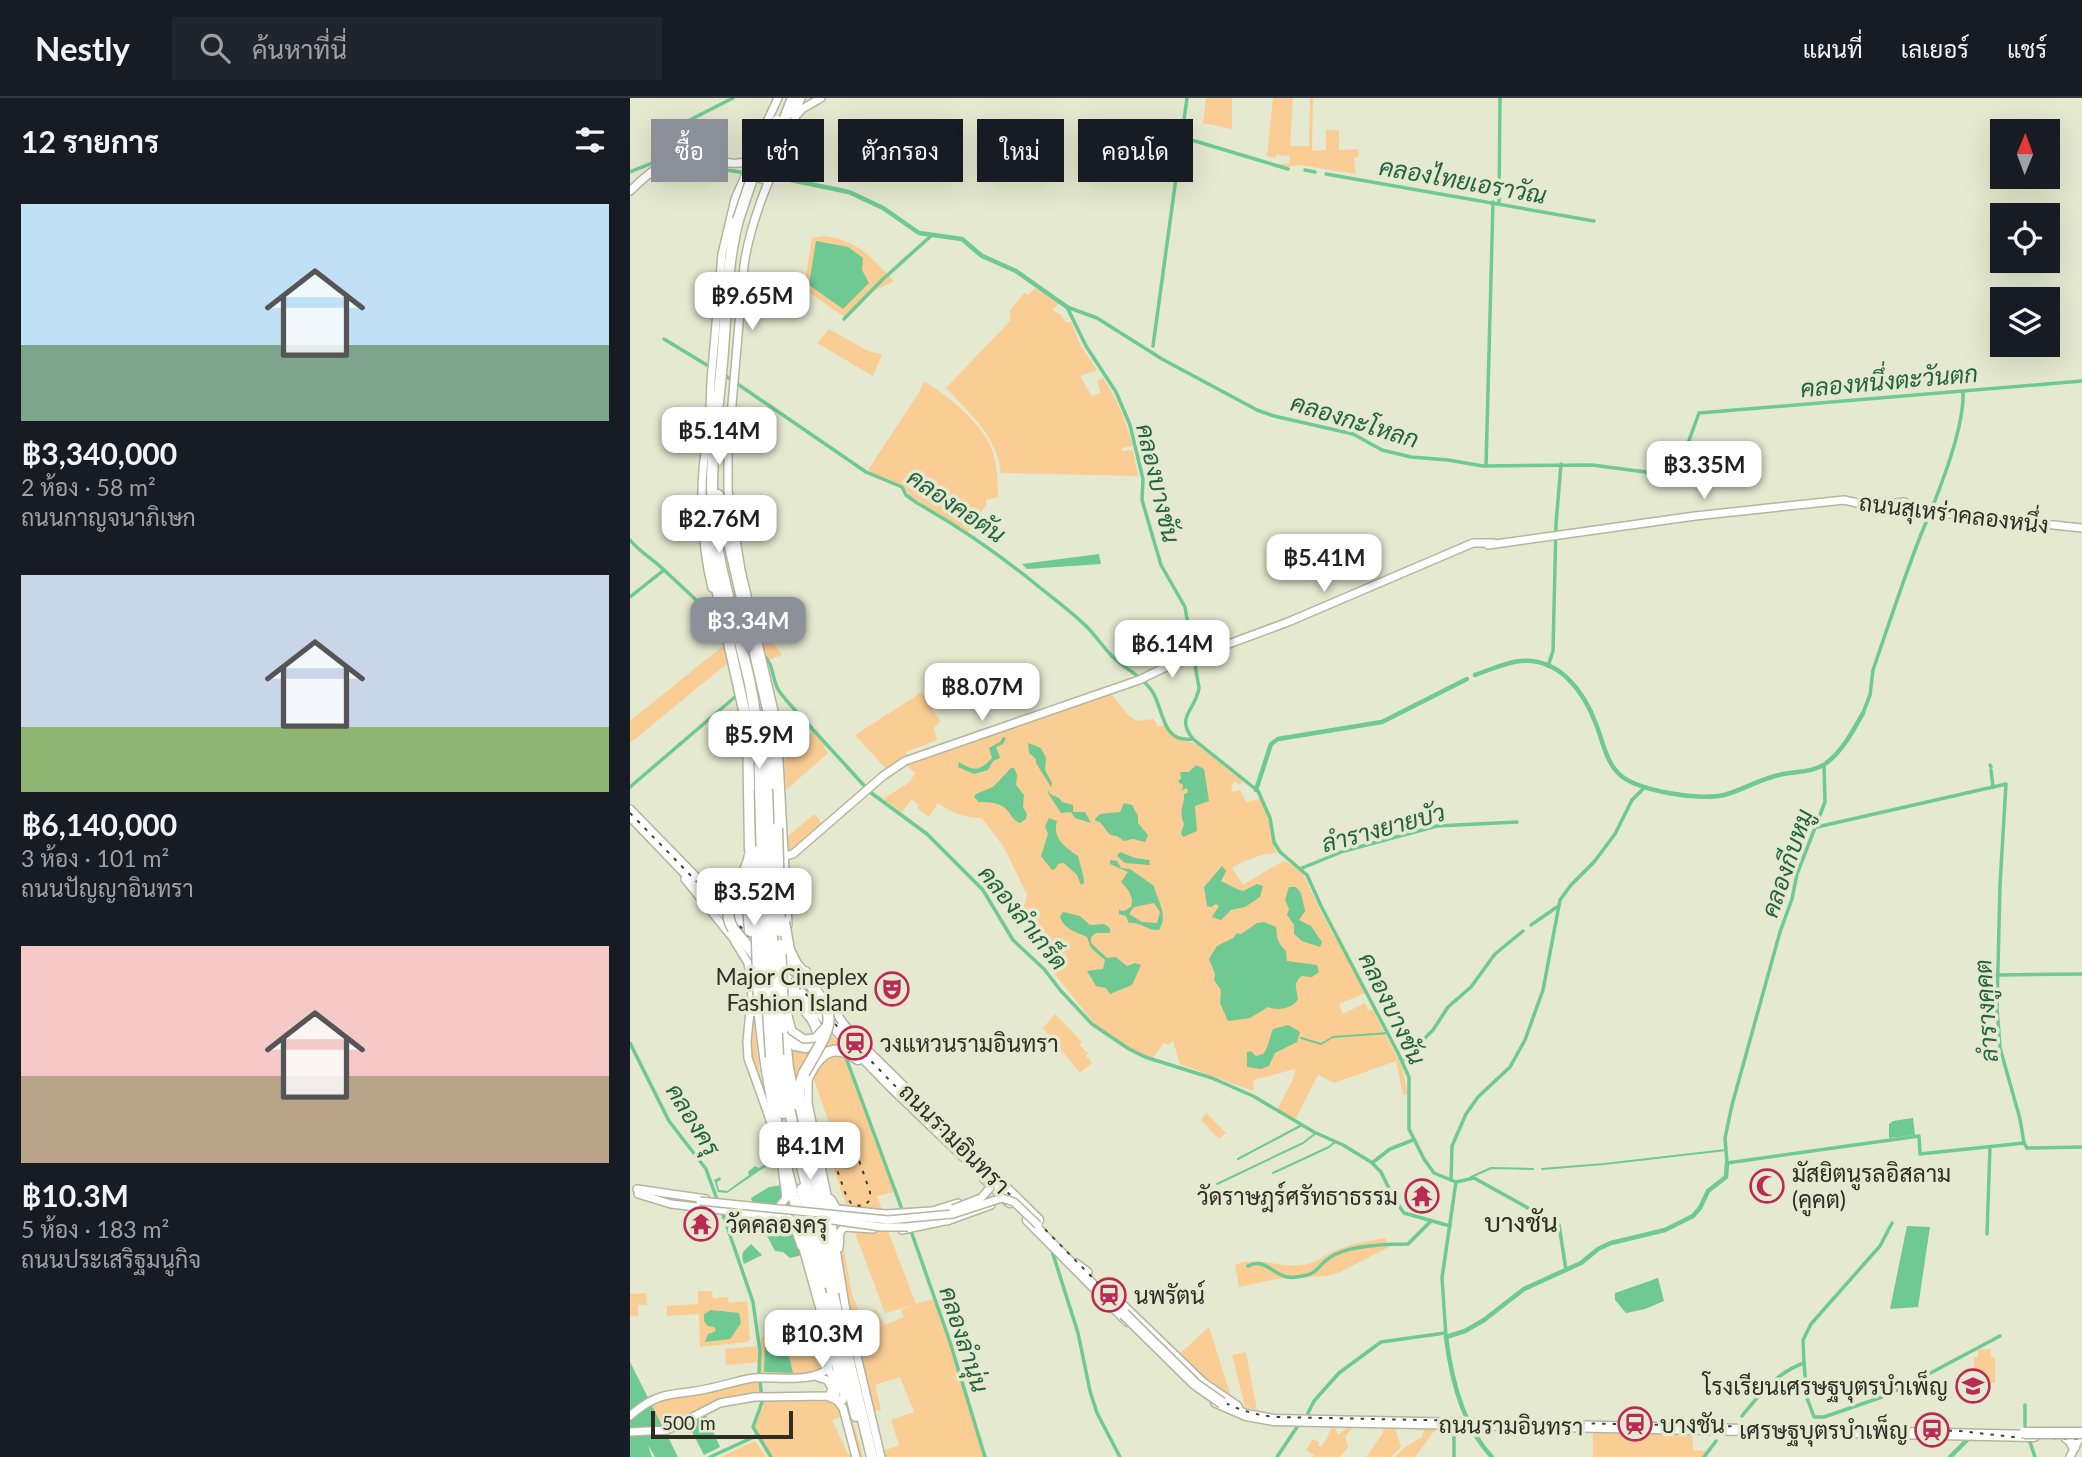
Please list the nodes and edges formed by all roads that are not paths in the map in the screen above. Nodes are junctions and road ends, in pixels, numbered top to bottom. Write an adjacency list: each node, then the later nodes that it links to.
1 (787, 98): 6 (highway)
2 (821, 98): 4 (main road)
3 (777, 100): 5 (main road)
4 (804, 101): 7 (highway); 8 (main road)
5 (772, 119)
6 (774, 119)
7 (780, 119)
8 (795, 119)
9 (742, 166): 14 (main road)
10 (744, 182): 13 (main road)
11 (752, 182): 16 (highway, bridge)
12 (766, 182): 15 (main road)
13 (741, 190): 15 (main road); 17 (main road)
14 (630, 191)
15 (760, 196): 16 (main road)
16 (745, 222): 17 (main road); 17 (highway)
17 (724, 366): 18 (highway); 18 (main road)
18 (723, 380): 19 (highway); 21 (main road); 22 (main road)
19 (715, 491): 21 (highway); 22 (highway); 77 (highway, bridge)
20 (2082, 528): 27 (main road, ถนนสุเหร่าคลองหนึ่ง)
21 (721, 616): 23 (highway); 24 (main road)
22 (754, 633): 29 (main road); 34 (highway, bridge)
23 (749, 752): 24 (highway); 30 (highway)
24 (747, 794): 30 (highway); 33 (highway)
25 (630, 809): 28 (main road, ถนนรามอินทรา)
26 (630, 817): 32 (main road, ถนนรามอินทรา)
27 (832, 821): 29 (main road); 34 (main road)
28 (667, 846): 35 (main road); 41 (main road, ถนนรามอินทรา)
29 (784, 849): 31 (main road); 31 (main road); 34 (main road)
30 (752, 850): 39 (highway, bridge); 46 (highway, bridge)
31 (766, 859): 33 (highway)
32 (674, 863): 40 (main road); 41 (main road, ถนนรามอินทรา)
33 (745, 875): 34 (highway); 35 (main road); 36 (main road); 39 (highway, bridge)
34 (782, 876): 36 (main road); 42 (highway, bridge); 46 (highway, bridge); 47 (highway, bridge)
35 (707, 880): 38 (main road)
36 (785, 895): 37 (main road)
37 (786, 912): 38 (main road); 45 (main road)
38 (738, 913): 42 (main road)
39 (733, 929): 48 (highway)
40 (735, 942): 43 (main road); 44 (main road)
41 (768, 955): 48 (highway, ถนนรามอินทรา)
42 (787, 955): 43 (main road, bridge); 45 (highway); 49 (highway, bridge)
43 (770, 976): 47 (highway)
44 (752, 982): 46 (highway)
45 (829, 1003): 48 (main road)
46 (756, 1010): 54 (highway); 54 (main road)
47 (784, 1029): 67 (highway)
48 (867, 1056): 50 (highway, ถนนรามอินทรา); 51 (highway, ถนนรามอินทรา)
49 (807, 1073): 50 (highway); 53 (main road); 67 (highway)
50 (892, 1087): 52 (highway, ถนนรามอินทรา)
51 (932, 1114): 55 (highway, ถนนรามอินทรา); 65 (main road, bridge)
52 (978, 1170): 55 (highway, ถนนรามอินทรา); 57 (main road)
53 (823, 1178): 63 (main road); 73 (main road)
54 (787, 1182): 58 (main road); 72 (highway)
55 (1000, 1188): 61 (highway, ถนนรามอินทรา)
56 (634, 1191): 59 (main road); 64 (main road); 67 (main road, bridge)
57 (984, 1192): 60 (main road); 65 (main road)
58 (788, 1196): 62 (main road); 69 (main road)
59 (743, 1203): 62 (main road, bridge); 64 (main road)
60 (990, 1205): 61 (main road); 68 (main road)
61 (1017, 1206): 74 (highway, ถนนรามอินทรา); 75 (highway, ถนนรามอินทรา)
62 (779, 1207): 66 (main road, bridge)
63 (847, 1211): 65 (main road); 70 (main road)
64 (743, 1213): 66 (main road)
65 (934, 1215): 67 (main road, bridge); 71 (main road)
66 (782, 1217): 69 (main road)
67 (820, 1218): 68 (main road, bridge); 74 (main road, bridge); 77 (highway)
68 (950, 1220): 71 (main road)
69 (795, 1222): 72 (main road)
70 (849, 1226): 71 (main road); 73 (main road)
71 (859, 1228)
72 (806, 1255): 77 (highway)
73 (839, 1266): 94 (main road)
74 (1088, 1272): 75 (highway, ถนนรามอินทรา)
75 (1102, 1290): 76 (highway, ถนนรามอินทรา); 83 (highway, ถนนรามอินทรา, bridge)
76 (1152, 1340): 78 (highway, ถนนรามอินทรา); 78 (highway, ถนนรามอินทรา)
77 (838, 1346): 79 (main road); 92 (highway); 93 (highway)
78 (1178, 1365): 83 (highway, ถนนรามอินทรา)
79 (831, 1366): 80 (main road); 82 (main road)
80 (817, 1377): 81 (main road); 84 (main road)
81 (827, 1396): 82 (main road); 87 (main road)
82 (838, 1401): 91 (main road)
83 (1236, 1409): 85 (highway, ถนนรามอินทรา)
84 (630, 1416)
85 (1666, 1425): 86 (highway, ถนนรามอินทรา); 88 (highway, ถนนรามอินทรา)
86 (2023, 1431): 88 (highway); 89 (highway, ถนนรามอินทรา); 90 (highway, bridge)
87 (630, 1432)
88 (1984, 1434): 89 (highway, ถนนรามอินทรา)
89 (2050, 1434): 90 (highway, ถนนรามอินทรา); 90 (highway, ถนนรามอินทรา)
90 (2079, 1443)
91 (856, 1457)
92 (866, 1457)
93 (872, 1457)
94 (881, 1457)

